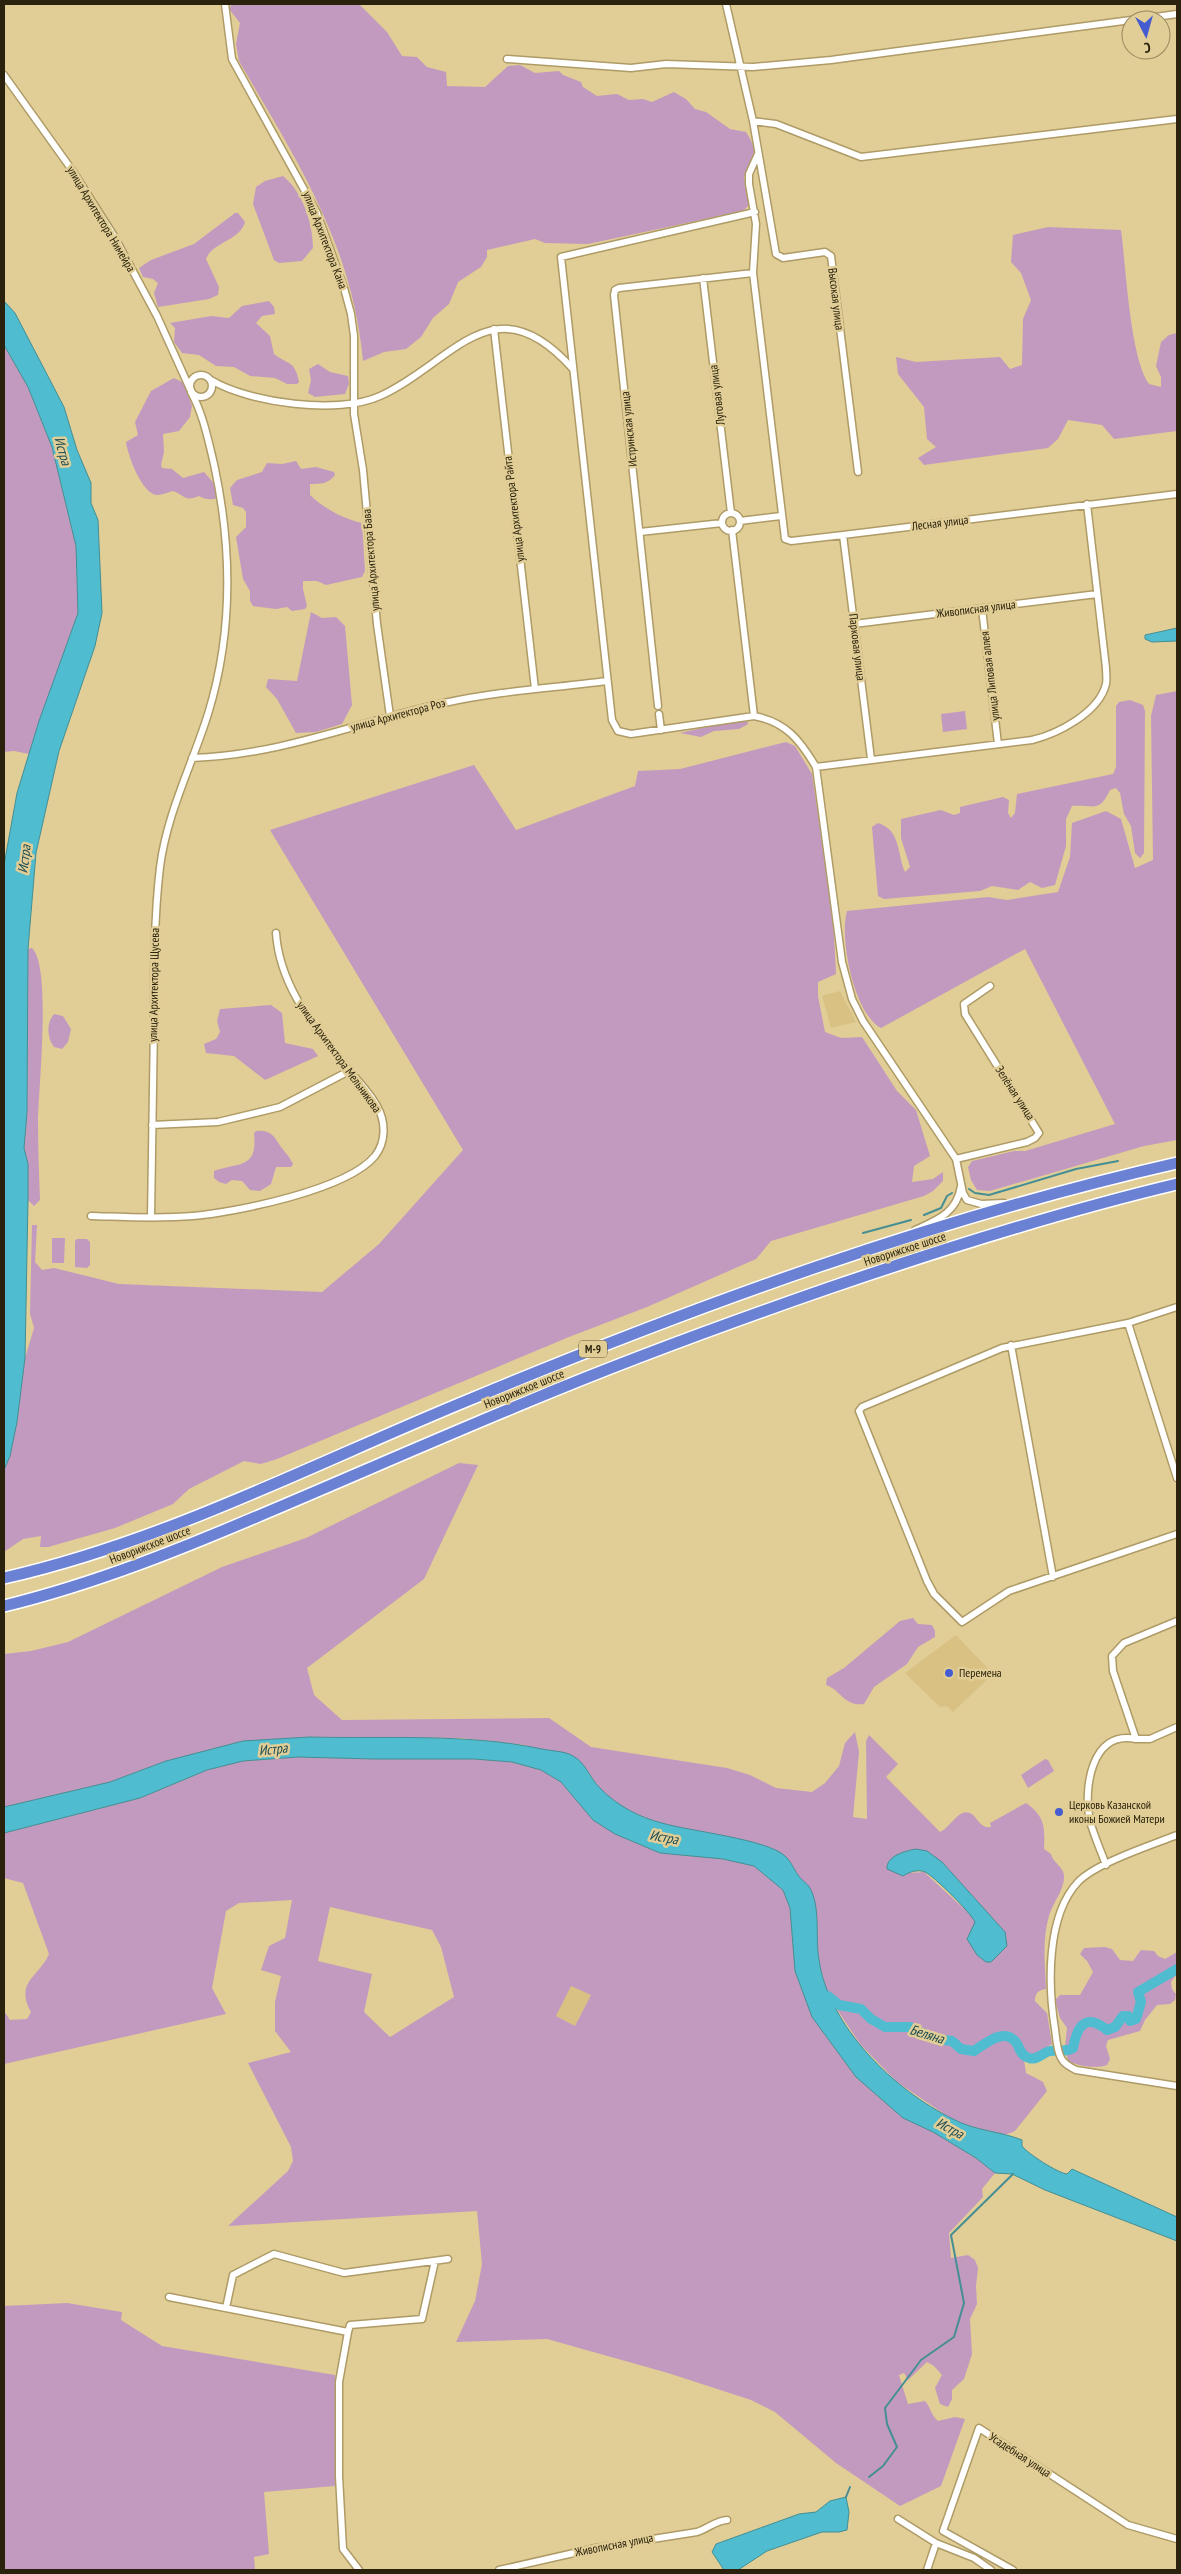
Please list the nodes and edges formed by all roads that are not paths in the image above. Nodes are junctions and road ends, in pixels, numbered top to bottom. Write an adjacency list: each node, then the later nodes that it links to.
1 (225, 4): 21 (street, улица Архитектора Кана)
2 (726, 4): 5 (street)
3 (1121, 22): 5 (street)
4 (508, 59): 5 (street)
5 (740, 67): 8 (street)
6 (4, 75): 15 (street, улица Архитектора Нимейра)
7 (1177, 119): 8 (street)
8 (752, 121): 9 (street)
9 (758, 154): 10 (street); 23 (street, Высокая улица)
10 (754, 212): 11 (street); 14 (street)
11 (754, 273): 12 (street, Истринская улица); 27 (street)
12 (703, 278): 26 (street, Луговая улица); 31 (street, Истринская улица)
13 (494, 329): 14 (street); 21 (street); 37 (street, улица Архитектора Райта)
14 (573, 369): 36 (street)
15 (184, 372): 16 (street); 19 (street, улица Архитектора Нимейра)
16 (196, 375): 17 (street); 19 (street)
17 (211, 380): 18 (street); 20 (street)
18 (228, 388): 20 (street); 21 (street)
19 (190, 390): 20 (street); 22 (street, улица Архитектора Нимейра)
20 (208, 394): 22 (street)
21 (353, 404): 40 (street, улица Архитектора Бава)
22 (201, 414): 44 (street, улица Архитектора Щусева)
23 (858, 472)
24 (1177, 494): 25 (street, Лесная улица)
25 (1087, 504): 32 (street, Лесная улица); 33 (street)
26 (731, 513): 28 (street); 29 (street)
27 (781, 516): 28 (street); 32 (street, Лесная улица)
28 (740, 521): 30 (street)
29 (722, 523): 30 (street); 31 (street)
30 (732, 530): 41 (street)
31 (640, 532): 38 (street, Истринская улица)
32 (843, 535): 35 (street, Парковая улица)
33 (1097, 594): 34 (street, Живописная улица); 43 (street)
34 (982, 609): 35 (street, Живописная улица); 43 (street, улица Липовая аллея)
35 (854, 624): 45 (street, Парковая улица)
36 (607, 681): 37 (street, улица Архитектора Роэ); 42 (street)
37 (535, 689): 40 (street, улица Архитектора Роэ)
38 (658, 706)
39 (659, 714): 42 (street)
40 (390, 716): 44 (street, улица Архитектора Роэ)
41 (754, 716): 42 (street); 46 (street)
42 (661, 730)
43 (998, 744): 45 (street)
44 (192, 758): 50 (street, улица Архитектора Щусева)
45 (871, 759): 46 (street)
46 (816, 767): 51 (street)
47 (276, 933): 49 (street, улица Архитектора Мельникова)
48 (990, 986): 51 (street, Зелёная улица)
49 (349, 1071): 50 (street); 57 (street, улица Архитектора Мельникова)
50 (152, 1125): 57 (street, улица Архитектора Щусева)
51 (956, 1159): 54 (street)
52 (1177, 1163): 55 (highway, Новорижское шоссе / М-9)
53 (1177, 1184): 66 (highway, Новорижское шоссе / М-9)
54 (961, 1185): 55 (street); 58 (street)
55 (1055, 1194): 58 (highway, Новорижское шоссе / М-9)
56 (91, 1216): 57 (street, улица Архитектора Мельникова)
57 (152, 1217)
58 (879, 1247): 65 (highway, Новорижское шоссе / М-9)
59 (1177, 1307): 60 (street)
60 (1128, 1322): 61 (street); 62 (street)
61 (1011, 1345): 64 (street); 64 (street)
62 (1177, 1478)
63 (1177, 1534): 64 (street)
64 (1054, 1577)
65 (4, 1578)
66 (4, 1606)
67 (1177, 1621): 69 (street)
68 (1177, 1727): 69 (street)
69 (1136, 1739): 71 (street)
70 (1177, 1835): 71 (street)
71 (1106, 1865): 72 (street)
72 (1177, 2086)
73 (448, 2259): 74 (street)
74 (435, 2261): 76 (street); 77 (street)
75 (169, 2298): 76 (street)
76 (226, 2308): 77 (street)
77 (348, 2332): 82 (street)
78 (898, 2519): 81 (street)
79 (727, 2520): 83 (street, Живописная улица)
80 (1177, 2539): 86 (street, Усадебная улица)
81 (936, 2543): 84 (street); 85 (street)
82 (359, 2570)
83 (499, 2570)
84 (927, 2570)
85 (991, 2570)
86 (1013, 2570)

